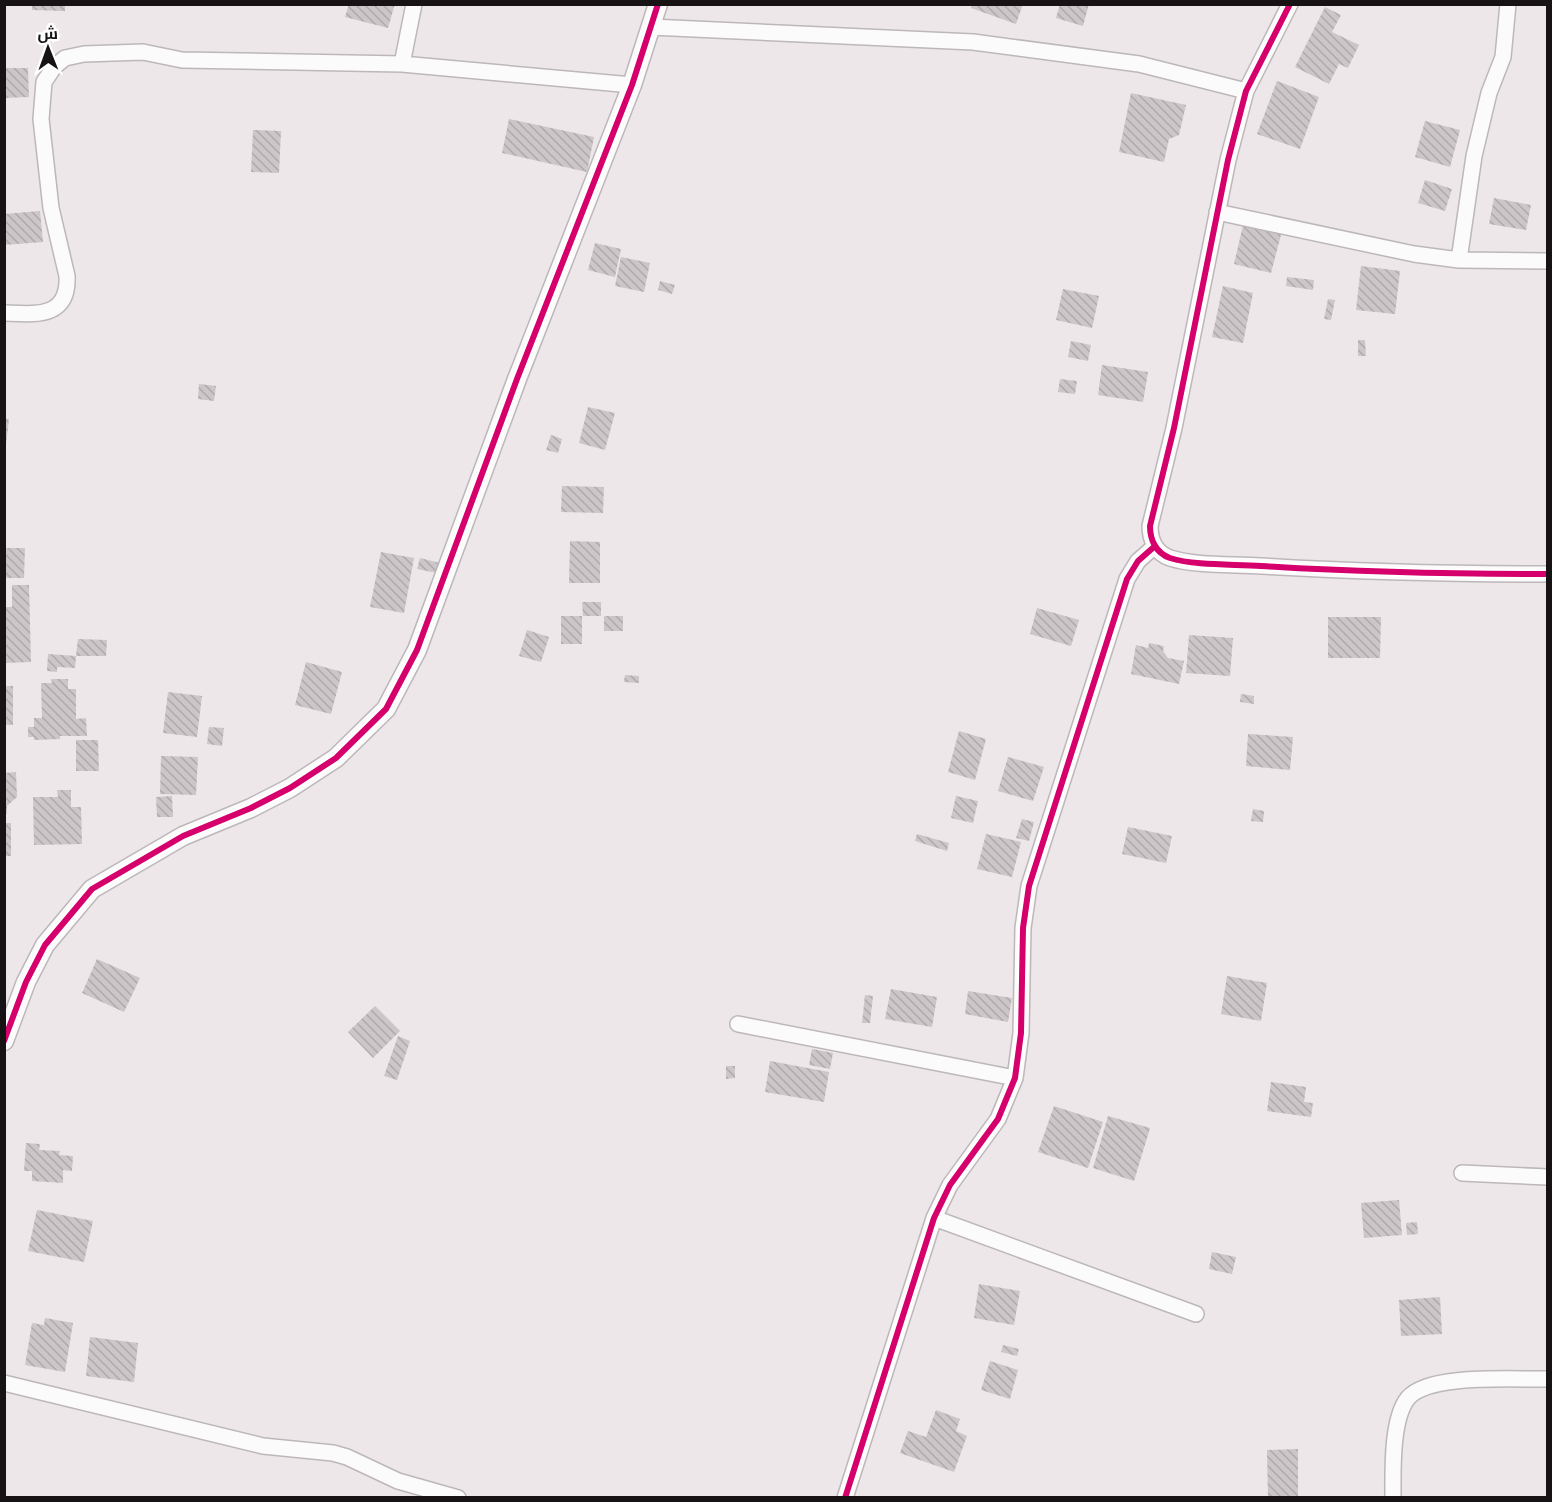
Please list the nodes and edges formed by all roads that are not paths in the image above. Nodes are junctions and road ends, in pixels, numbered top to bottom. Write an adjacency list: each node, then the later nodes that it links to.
1 (414, 4): 6 (street)
2 (658, 4): 5 (street)
3 (1290, 4): 8 (street)
4 (1508, 4): 10 (street)
5 (651, 27): 7 (street); 8 (street)
6 (402, 64): 7 (street); 12 (street)
7 (632, 85): 16 (street)
8 (1246, 91): 9 (street)
9 (1217, 212): 10 (street); 13 (street)
10 (1459, 260): 11 (street)
11 (1548, 261)
12 (4, 313)
13 (1155, 546): 14 (street); 17 (street)
14 (1548, 574)
15 (738, 1024): 17 (street)
16 (4, 1041)
17 (1015, 1078): 20 (street)
18 (1462, 1173): 19 (street)
19 (1548, 1177)
20 (934, 1218): 21 (street); 25 (street)
21 (1196, 1314)
22 (1548, 1379): 26 (street)
23 (4, 1383): 24 (street)
24 (458, 1497)
25 (845, 1497)
26 (1394, 1497)

